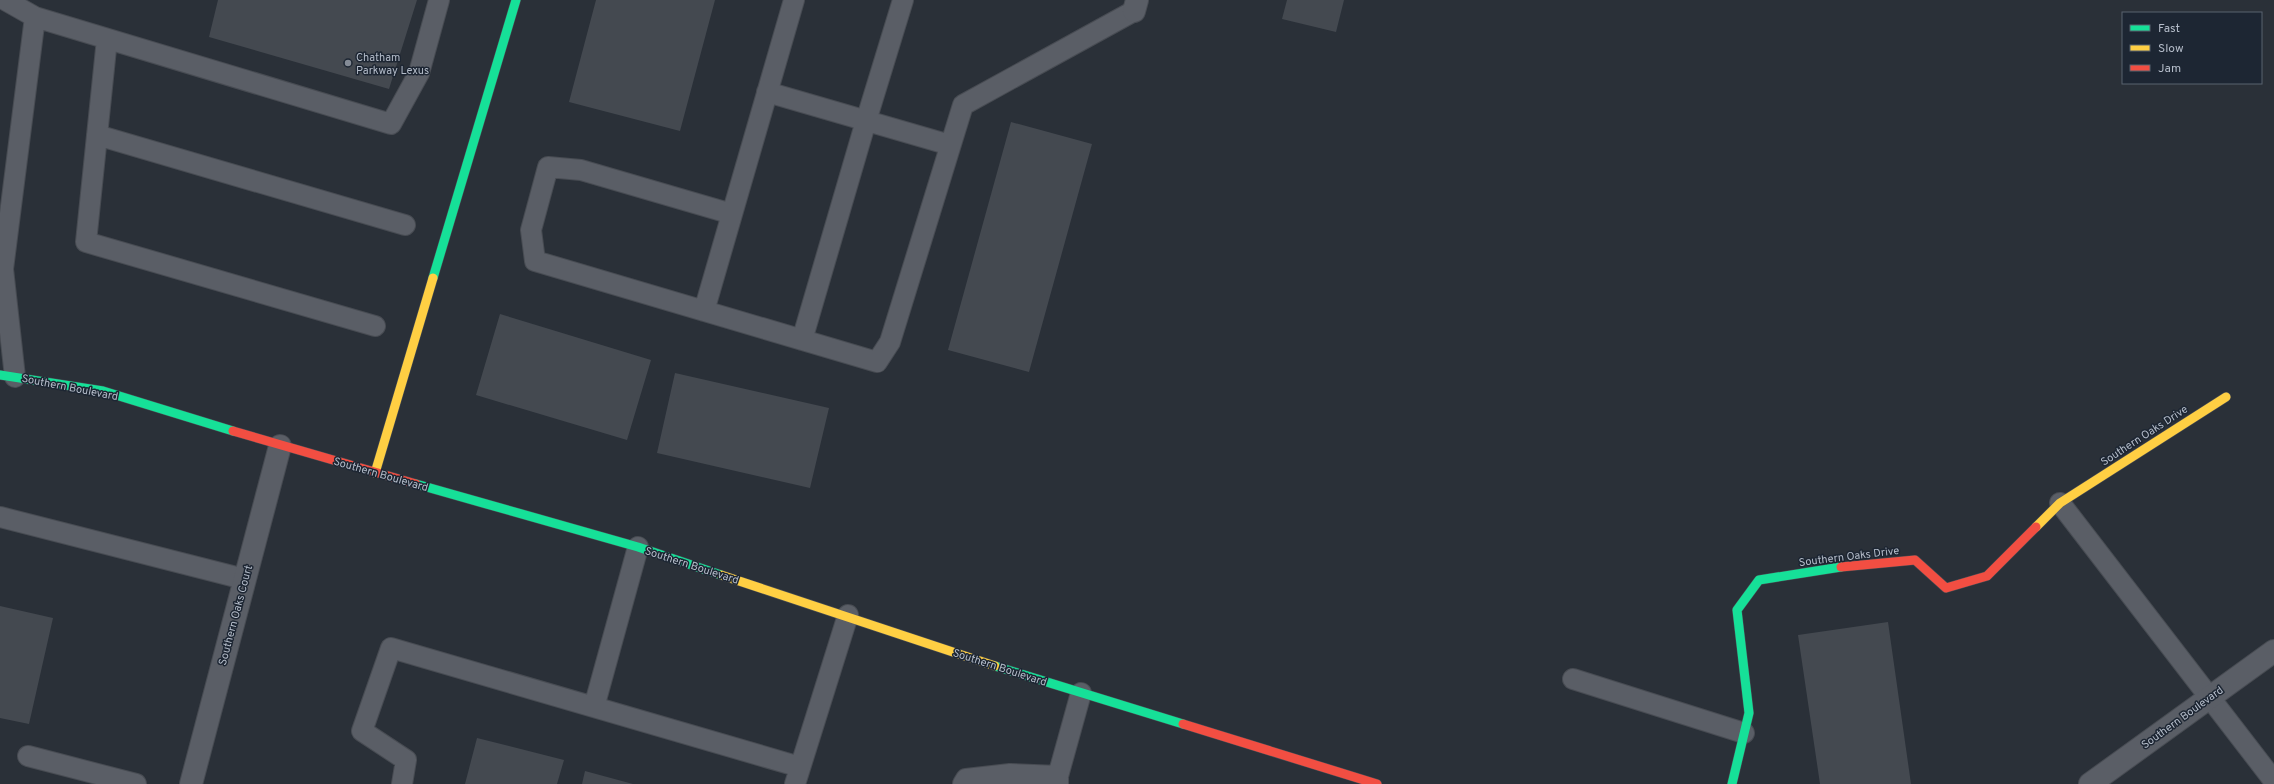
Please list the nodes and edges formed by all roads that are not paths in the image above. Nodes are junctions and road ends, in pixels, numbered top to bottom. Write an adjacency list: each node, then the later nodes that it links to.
1 (5, 0): 7 (lane)
2 (439, 0): 8 (lane)
3 (516, 0): 21 (street)
4 (794, 0): 9 (lane)
5 (903, 0): 10 (lane)
6 (1136, 5): 12 (lane)
7 (35, 17): 8 (lane); 18 (lane)
8 (107, 39): 11 (lane)
9 (767, 92): 10 (lane); 13 (lane)
10 (866, 121): 12 (lane); 17 (lane)
11 (97, 135): 14 (lane); 16 (lane)
12 (950, 145): 17 (lane)
13 (732, 214): 15 (lane); 15 (lane)
14 (405, 225)
15 (704, 311): 17 (lane)
16 (375, 326)
17 (802, 340)
18 (7, 376): 20 (street, Southern Boulevard)
19 (2226, 397): 22 (street, Southern Oaks Drive)
20 (280, 446): 21 (street, Southern Boulevard); 25 (street, Southern Oaks Court)
21 (375, 473): 24 (street, Southern Boulevard)
22 (2060, 503): 30 (lane); 32 (street, Southern Oaks Drive)
23 (0, 517): 25 (lane)
24 (638, 547): 26 (street, Southern Boulevard); 31 (lane)
25 (244, 579): 38 (street, Southern Oaks Court)
26 (848, 615): 29 (street, Southern Boulevard); 34 (lane)
27 (2274, 651): 30 (street, Southern Boulevard)
28 (1573, 680): 32 (lane)
29 (1081, 693): 35 (lane); 41 (street, Southern Boulevard)
30 (2209, 698): 36 (lane); 43 (street, Southern Boulevard)
31 (594, 707): 34 (lane); 39 (lane)
32 (1744, 733): 42 (street, Southern Oaks Drive)
33 (28, 756): 37 (lane)
34 (797, 775)
35 (1058, 780): 40 (lane)
36 (2274, 781)
37 (136, 784)
38 (190, 784)
39 (402, 784)
40 (963, 784)
41 (1377, 784)
42 (1732, 784)
43 (2090, 784)

